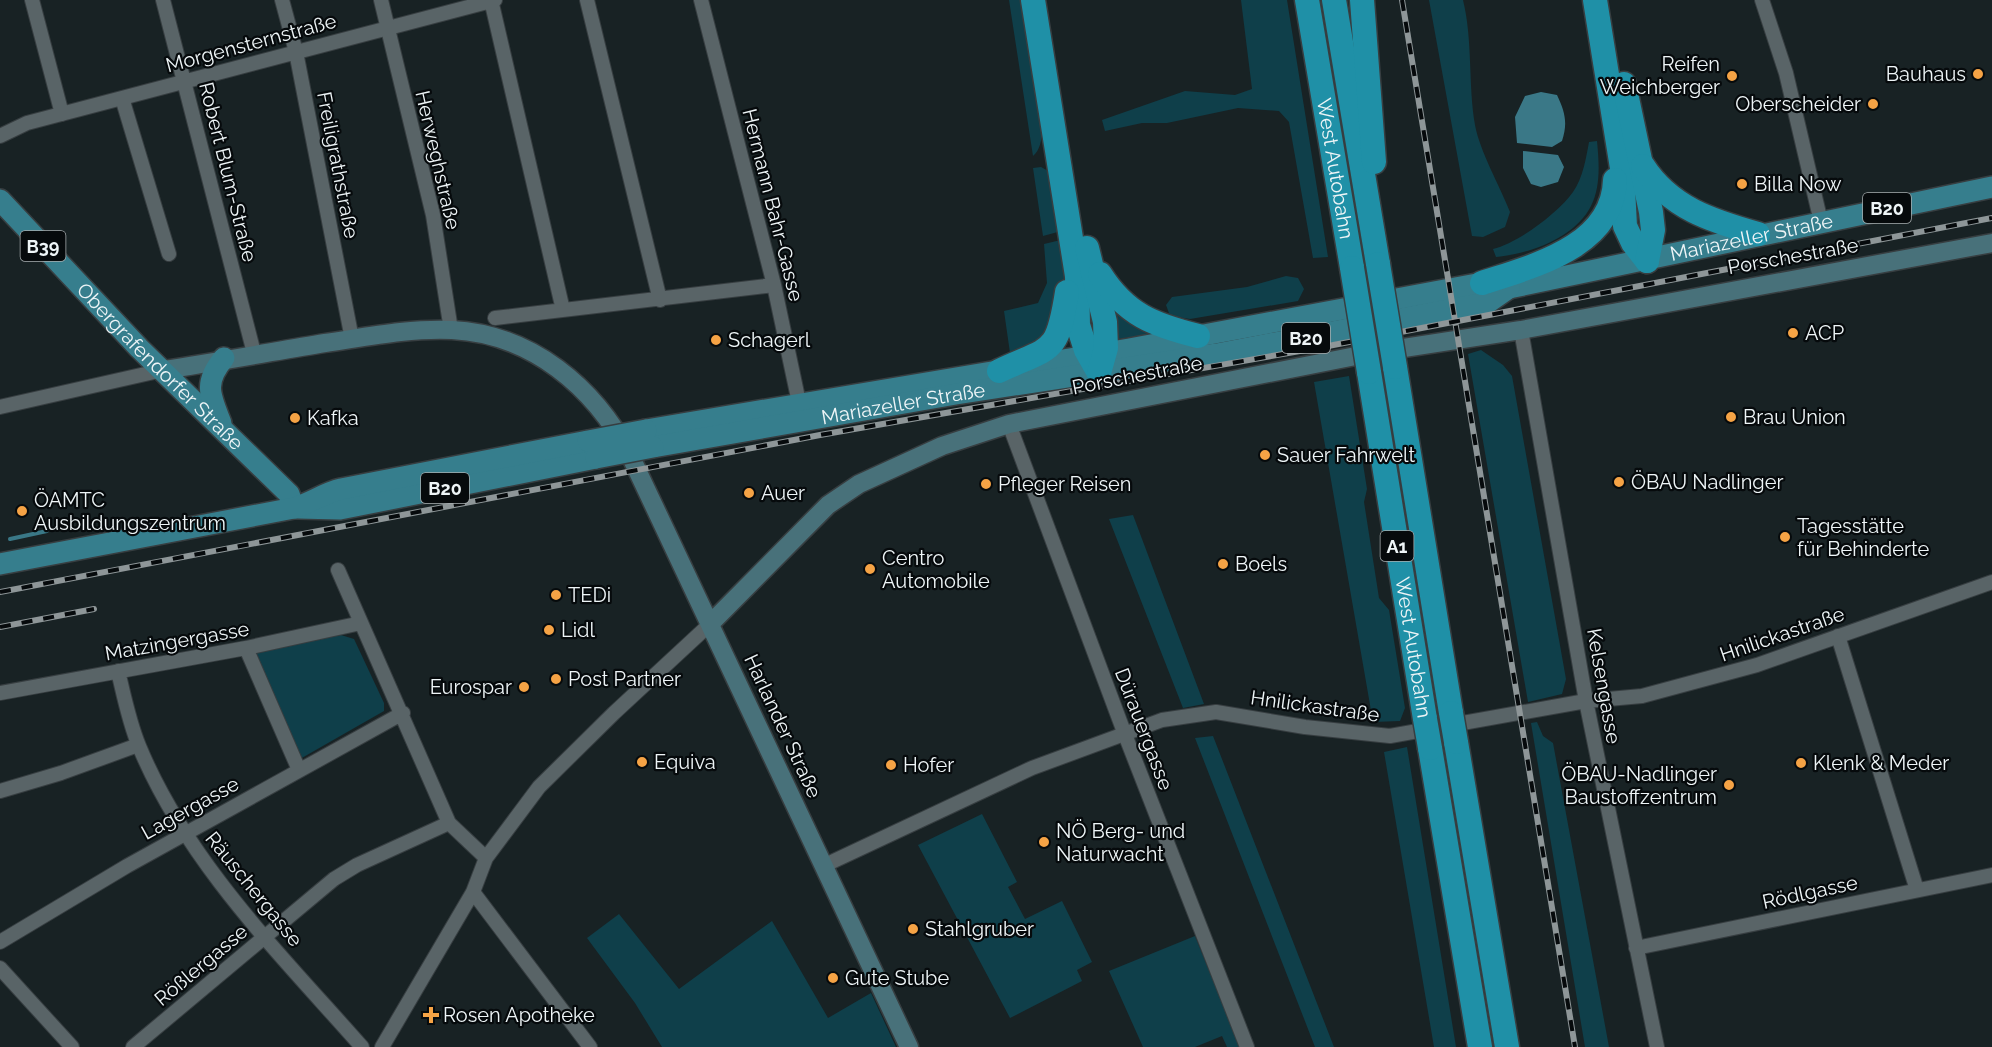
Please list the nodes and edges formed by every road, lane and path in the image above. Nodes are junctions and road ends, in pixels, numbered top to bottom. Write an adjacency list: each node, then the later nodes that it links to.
1 (32, 0): 20 (street)
2 (163, 0): 18 (street, Robert Blum-Straße)
3 (282, 0): 17 (street, Freiligrathstraße)
4 (381, 0): 16 (street, Herweghstraße)
5 (493, 0): 16 (street, Morgensternstraße); 37 (street)
6 (587, 0): 36 (street)
7 (701, 0): 34 (street, Hermann Bahr-Gasse)
8 (1033, 0): 31 (highway)
9 (1044, 0): 31 (highway)
10 (1307, 0): 86 (highway, West Autobahn / A1, bridge)
11 (1334, 0): 26 (highway, West Autobahn / A1)
12 (1362, 0): 26 (highway)
13 (1595, 0): 22 (highway)
14 (1609, 0): 23 (highway)
15 (1762, 0): 27 (street)
16 (388, 27): 17 (street, Morgensternstraße); 39 (street, Herweghstraße)
17 (296, 52): 18 (street, Morgensternstraße); 42 (street, Freiligrathstraße)
18 (185, 81): 19 (street, Morgensternstraße); 43 (street, Robert Blum-Straße)
19 (122, 98): 20 (street, Morgensternstraße); 30 (street)
20 (62, 114): 21 (street, Morgensternstraße)
21 (0, 136)
22 (1617, 142): 32 (highway); 33 (highway)
23 (1638, 159): 28 (highway); 32 (highway)
24 (1992, 187): 27 (main road, Mariazeller Straße / B20)
25 (0, 200): 46 (main road, Obergrafendorfer Straße / B39)
26 (1371, 222): 87 (highway, West Autobahn / A1, bridge)
27 (1821, 222): 28 (main road, Mariazeller Straße / B20)
28 (1758, 234): 32 (main road, Mariazeller Straße / B20)
29 (1992, 243): 40 (street, Porschestraße)
30 (169, 254)
31 (1080, 257): 41 (highway); 45 (highway); 47 (highway)
32 (1647, 261): 35 (main road, Mariazeller Straße / B20)
33 (1482, 283): 35 (main road, Mariazeller Straße / B20); 41 (main road, Mariazeller Straße / B20)
34 (774, 285): 36 (street); 49 (street, Hermann Bahr-Gasse)
35 (1509, 288): 45 (main road, Mariazeller Straße / B20)
36 (660, 300): 37 (street)
37 (563, 310): 38 (street)
38 (495, 318)
39 (451, 330): 42 (street, Harlander Straße); 57 (street, Harlander Straße)
40 (1521, 330): 50 (street, Porschestraße); 62 (street, Kelsengasse)
41 (1198, 336): 45 (main road, Mariazeller Straße / B20)
42 (352, 339): 43 (street, Harlander Straße)
43 (254, 353): 44 (street, Harlander Straße)
44 (224, 358): 46 (street, Harlander Straße); 51 (main road)
45 (1097, 361): 47 (main road, Mariazeller Straße / B20); 49 (main road, Mariazeller Straße / B20)
46 (163, 370): 48 (street); 51 (main road, Obergrafendorfer Straße / B39)
47 (999, 371): 49 (main road, Mariazeller Straße / B20)
48 (0, 407)
49 (800, 411): 52 (main road, Mariazeller Straße / B20, bridge)
50 (1009, 424): 57 (street, Porschestraße); 64 (street, Dürauergasse)
51 (222, 426): 52 (main road, Obergrafendorfer Straße / B39)
52 (294, 508): 53 (main road, Mariazeller Straße / B20)
53 (0, 564)
54 (338, 570): 56 (street)
55 (1992, 582): 58 (street, Hnilickastraße)
56 (361, 623): 59 (street, Matzingergasse); 63 (street)
57 (710, 624): 70 (street, Porschestraße); 71 (street, Harlander Straße)
58 (1838, 636): 62 (street, Hnilickastraße); 73 (street)
59 (246, 648): 60 (street, Matzingergasse); 66 (street)
60 (118, 671): 61 (street, Matzingergasse); 65 (street, Räuschergasse)
61 (0, 693)
62 (1586, 701): 64 (street, Hnilickastraße); 77 (street, Kelsengasse)
63 (403, 713): 66 (street, Lagergasse); 68 (street)
64 (1124, 732): 71 (street, Hnilickastraße); 85 (street, Dürauergasse)
65 (138, 745): 67 (street); 69 (street, Räuschergasse)
66 (299, 770): 69 (street, Lagergasse)
67 (0, 791)
68 (449, 824): 70 (street); 75 (street, Rößlergasse)
69 (184, 834): 75 (street, Räuschergasse); 76 (street, Lagergasse)
70 (486, 858): 74 (street, Porschestraße)
71 (823, 866): 84 (street, Harlander Straße)
72 (1992, 875): 73 (street, Rödlgasse)
73 (1917, 890): 77 (street, Rödlgasse)
74 (473, 892): 82 (street, Porschestraße); 83 (street)
75 (265, 936): 80 (street, Rößlergasse); 81 (street, Räuschergasse)
76 (0, 942)
77 (1636, 948): 88 (street, Kelsengasse)
78 (0, 968): 79 (street)
79 (72, 1047)
80 (134, 1047)
81 (362, 1047)
82 (382, 1047)
83 (590, 1047)
84 (909, 1047)
85 (1247, 1047)
86 (1480, 1047)
87 (1507, 1047)
88 (1657, 1047)

